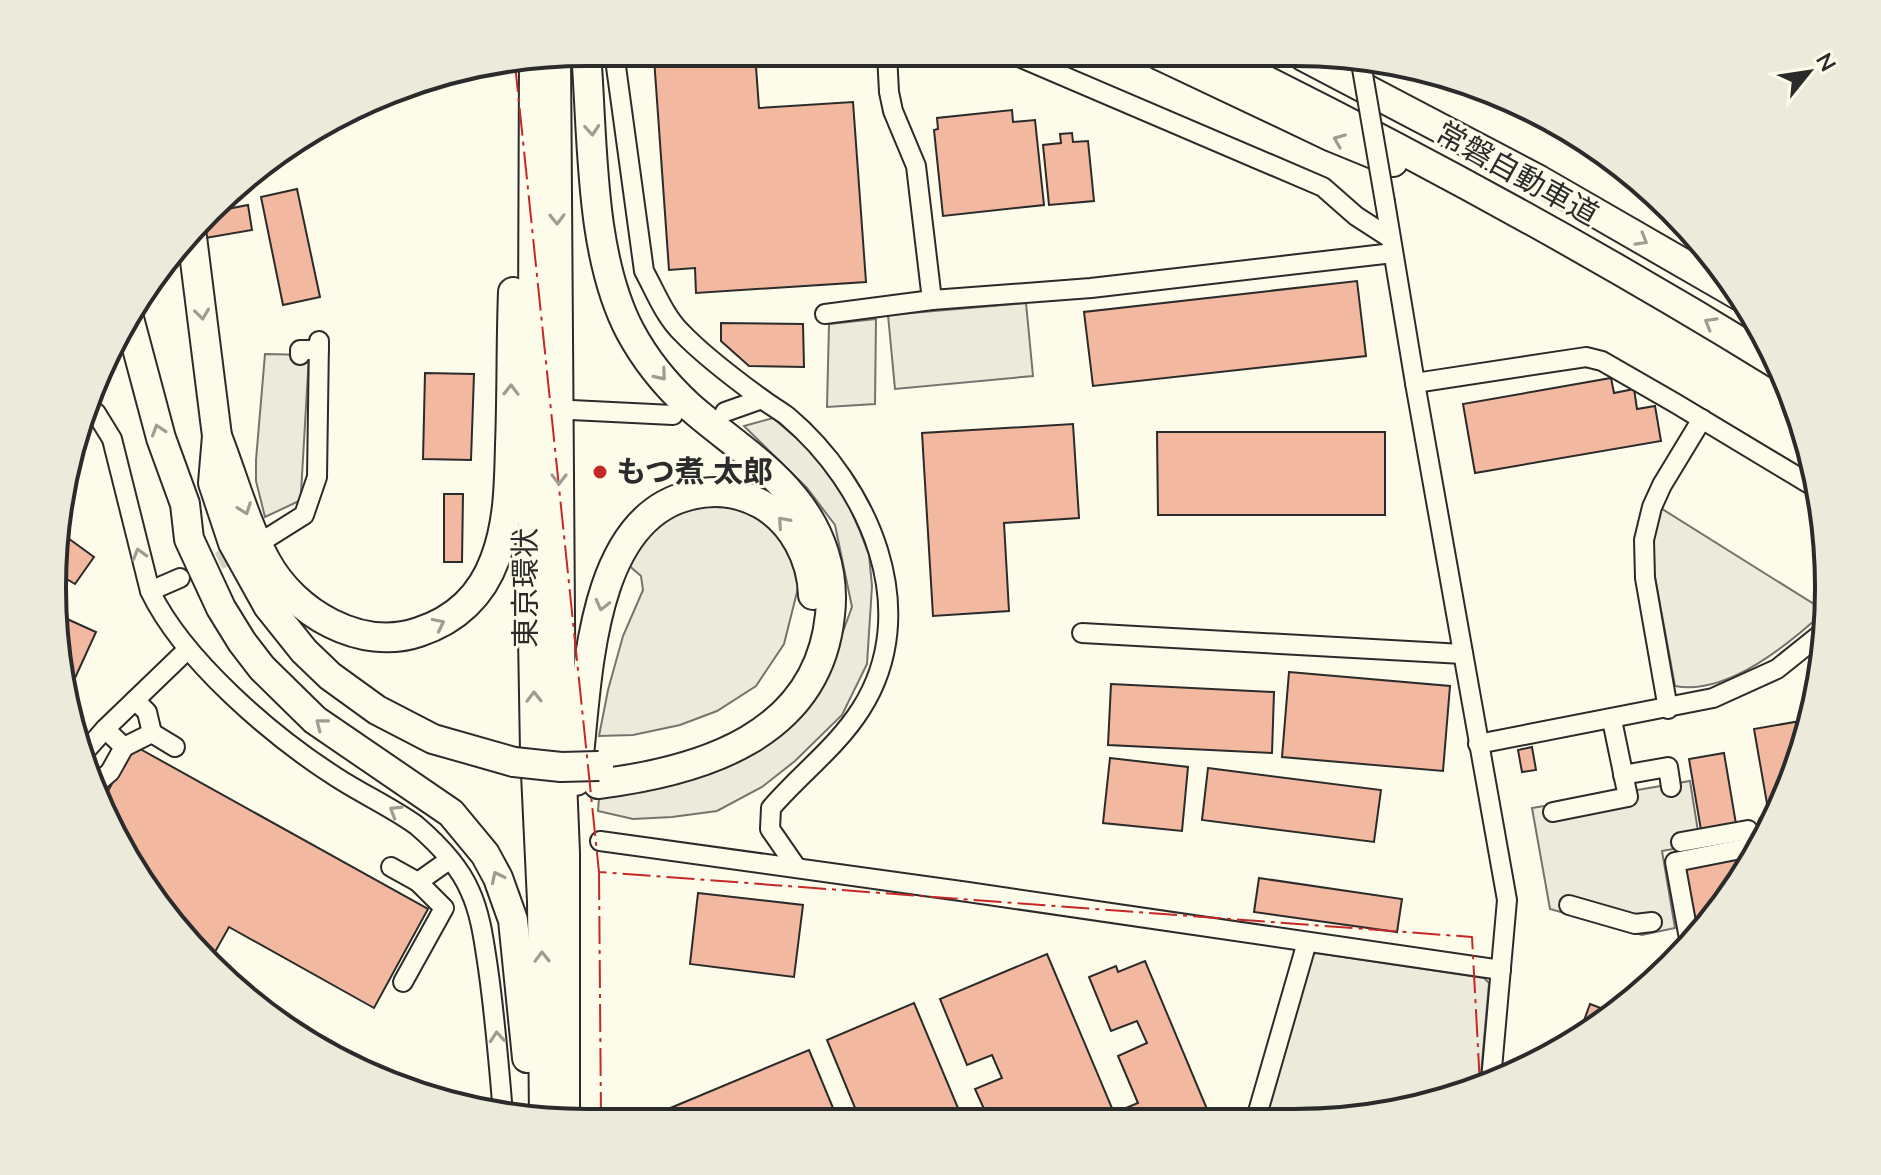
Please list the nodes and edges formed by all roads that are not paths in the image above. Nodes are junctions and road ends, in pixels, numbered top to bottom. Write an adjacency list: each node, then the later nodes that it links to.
1 (587, 66): 48 (highway, one-way to 48)
2 (616, 66): 22 (street)
3 (888, 66): 16 (street)
4 (1040, 66): 13 (street)
5 (1182, 66): 12 (highway, one-way to 5)
6 (1237, 66): 12 (highway, 常磐自動車道)
7 (556, 67): 23 (highway, 東京環状, one-way to 23)
8 (1324, 67): 15 (highway, 常磐自動車道, one-way to 15)
9 (534, 69): 11 (highway, 東京環状)
10 (1362, 70): 13 (street, bridge)
11 (534, 159): 23 (highway, 東京環状); 28 (highway, one-way to 11)
12 (1516, 211): 19 (highway, 常磐自動車道, one-way to 12)
13 (1391, 245): 16 (street); 21 (street)
14 (193, 246): 28 (highway, one-way to 28)
15 (1715, 282)
16 (932, 300): 17 (street)
17 (825, 314)
18 (133, 333): 30 (highway, one-way to 18)
19 (1759, 354)
20 (300, 355): 31 (street)
21 (1415, 383): 27 (street); 37 (street)
22 (762, 399): 24 (street); 60 (street)
23 (545, 409): 26 (street); 57 (highway, 東京環状, one-way to 57); 71 (highway, 東京環状, one-way to 23)
24 (725, 412)
25 (96, 414): 33 (street, one-way to 25)
26 (673, 415)
27 (1702, 419): 29 (street); 39 (street)
28 (217, 436): 47 (highway)
29 (1804, 480)
30 (185, 504): 47 (highway); 70 (highway, one-way to 30)
31 (269, 537)
32 (180, 578): 33 (street)
33 (150, 591): 36 (street)
34 (1082, 633): 37 (street)
35 (1812, 642): 39 (street)
36 (188, 649): 38 (street); 58 (street, one-way to 36)
37 (1463, 654): 43 (street)
38 (135, 700): 41 (street); 42 (street)
39 (1668, 709): 40 (street)
40 (1612, 720): 43 (street); 49 (street)
41 (105, 729): 44 (street); 45 (street)
42 (152, 733): 45 (street); 46 (street)
43 (1478, 744): 66 (street)
44 (91, 745)
45 (124, 747): 50 (street)
46 (175, 747)
47 (514, 771): 48 (highway, bridge)
48 (599, 775): 57 (highway, one-way to 57)
49 (1623, 775): 51 (street); 52 (street)
50 (103, 778)
51 (1671, 787)
52 (1553, 812)
53 (1748, 830): 55 (street)
54 (600, 841): 60 (street)
55 (1681, 842)
56 (1745, 848): 64 (street)
57 (565, 853): 72 (highway, 東京環状)
58 (449, 860): 61 (street); 69 (street, one-way to 58)
59 (391, 867): 61 (street)
60 (797, 868): 65 (street)
61 (418, 882): 67 (street)
62 (1569, 905): 63 (street)
63 (1652, 922)
64 (1687, 929)
65 (1307, 942): 66 (street); 73 (street)
66 (1501, 970): 68 (street)
67 (403, 982)
68 (1492, 1069)
69 (502, 1102)
70 (533, 1106)
71 (544, 1107)
72 (565, 1108)
73 (1259, 1109)

